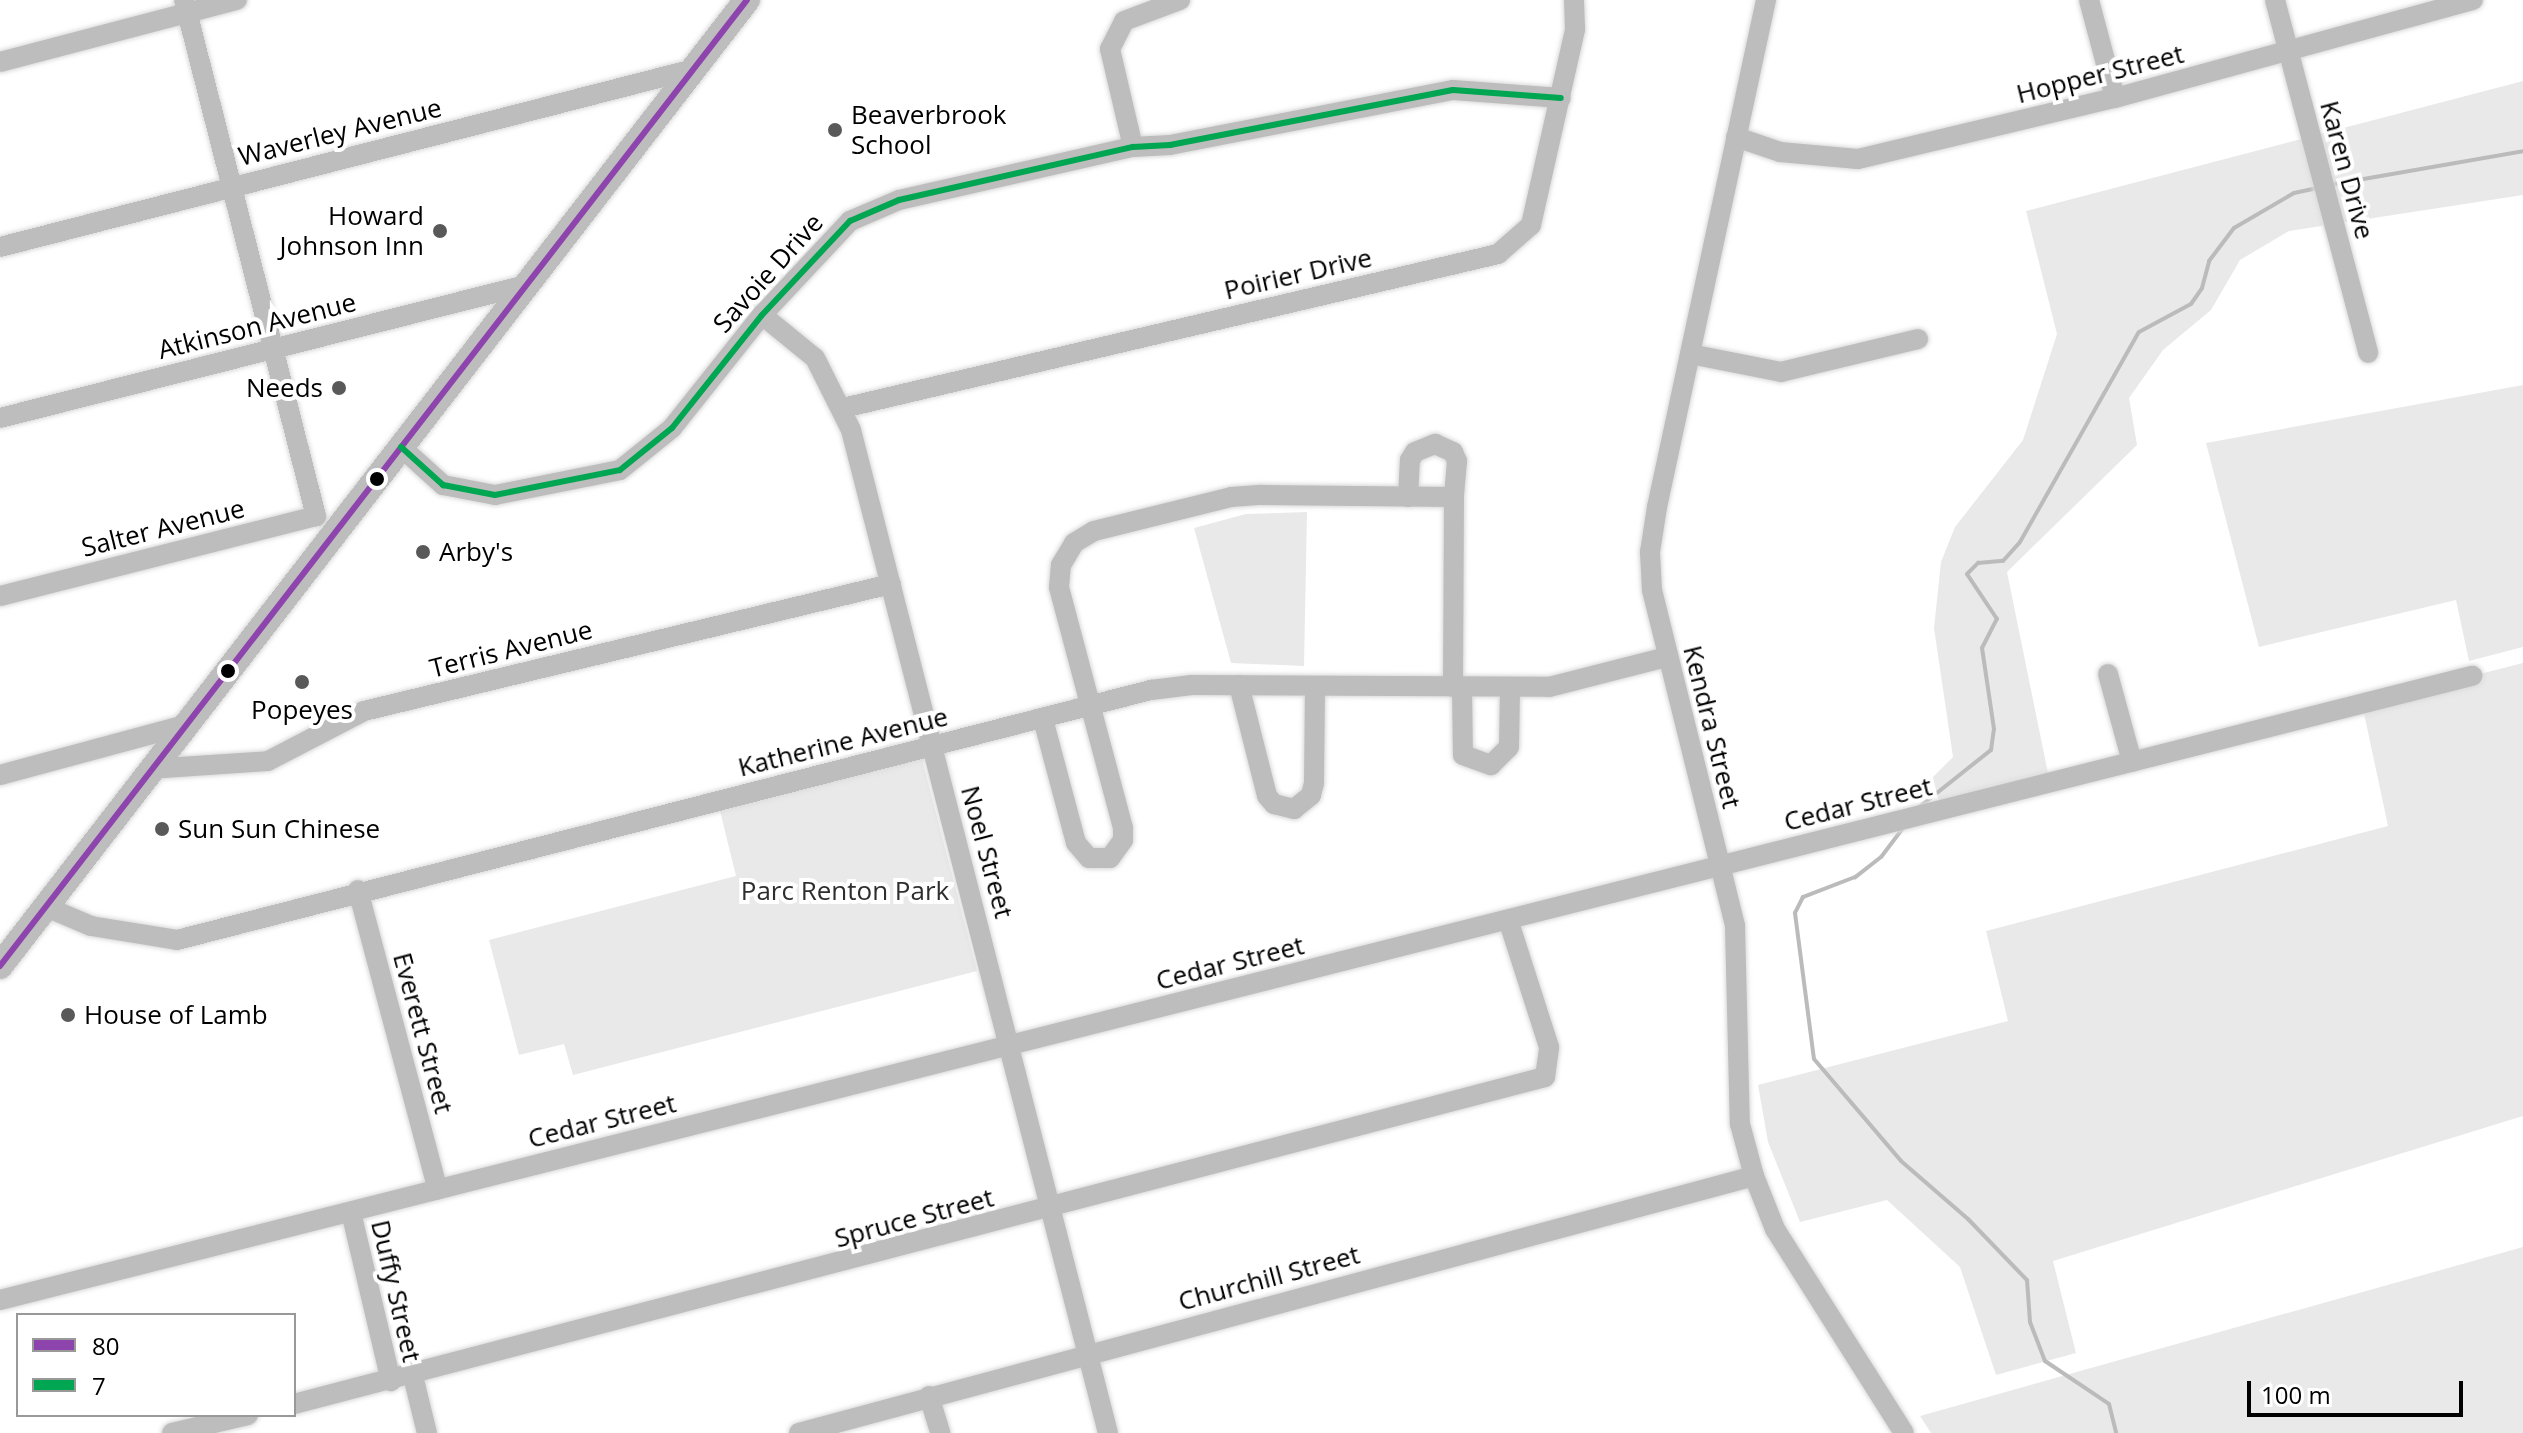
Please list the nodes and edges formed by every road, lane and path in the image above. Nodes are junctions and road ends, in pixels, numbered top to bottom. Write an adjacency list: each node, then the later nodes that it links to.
1 (237, 0): 10 (street)
2 (747, 0): 13 (main road)
3 (1180, 0): 17 (street)
4 (1574, 0): 14 (street, Poirier Drive)
5 (1766, 0): 16 (street, Kendra Street)
6 (2089, 0): 15 (street)
7 (2275, 0): 11 (street, Karen Drive)
8 (2473, 0): 9 (street, Hopper Street)
9 (2451, 5): 11 (street, Hopper Street)
10 (186, 6): 12 (street); 18 (street)
11 (2289, 52): 15 (street, Hopper Street); 24 (street, Karen Drive)
12 (0, 62)
13 (694, 69): 18 (street, Waverley Avenue); 20 (main road)
14 (1561, 98): 17 (street, Savoie Drive); 26 (street, Poirier Drive)
15 (2115, 98): 16 (street, Hopper Street)
16 (1736, 137): 25 (street, Kendra Street)
17 (1133, 147): 21 (street, Savoie Drive)
18 (232, 187): 19 (street, Waverley Avenue); 23 (street)
19 (0, 247)
20 (526, 285): 23 (street, Atkinson Avenue); 28 (main road)
21 (762, 315): 26 (street, Noel Street); 28 (street, Savoie Drive)
22 (1918, 339): 25 (street)
23 (275, 349): 27 (street, Atkinson Avenue); 31 (street)
24 (2368, 353)
25 (1690, 354): 34 (street, Kendra Street)
26 (843, 408): 32 (street, Noel Street)
27 (0, 418)
28 (401, 447): 31 (main road)
29 (1408, 497): 30 (street); 30 (street); 41 (street)
30 (1454, 497): 39 (street)
31 (326, 523): 33 (street, Salter Avenue); 43 (main road)
32 (891, 584): 44 (street, Noel Street); 47 (street, Terris Avenue)
33 (0, 596)
34 (1667, 657): 40 (street, Katherine Avenue); 48 (street, Kendra Street)
35 (2108, 674): 45 (street)
36 (2472, 676): 45 (street, Cedar Street)
37 (1239, 685): 38 (street, Katherine Avenue); 38 (street); 41 (street, Katherine Avenue)
38 (1315, 686): 39 (street, Katherine Avenue)
39 (1458, 687): 40 (street, Katherine Avenue); 40 (street)
40 (1510, 689)
41 (1090, 706): 42 (street, Katherine Avenue); 42 (street)
42 (1043, 719): 44 (street, Katherine Avenue)
43 (182, 726): 46 (street); 47 (main road)
44 (932, 747): 49 (street, Katherine Avenue); 53 (street, Noel Street)
45 (2132, 762): 48 (street, Cedar Street)
46 (1, 768)
47 (149, 769): 50 (main road)
48 (1720, 866): 51 (street, Cedar Street); 54 (street, Kendra Street)
49 (358, 890): 50 (street, Katherine Avenue); 55 (street, Everett Street)
50 (44, 906): 52 (main road)
51 (1508, 919): 53 (street, Cedar Street); 56 (street, Spruce Street)
52 (0, 966)
53 (1010, 1045): 55 (street, Cedar Street); 56 (street, Noel Street)
54 (1754, 1176): 59 (street, Churchill Street); 70 (street, Kendra Street)
55 (438, 1190): 57 (street, Cedar Street)
56 (1052, 1209): 59 (street, Noel Street); 60 (street, Spruce Street)
57 (351, 1212): 58 (street, Cedar Street); 61 (street, Duffy Street)
58 (0, 1300)
59 (1088, 1353): 62 (street, Churchill Street); 69 (street, Noel Street)
60 (413, 1376): 61 (street, Spruce Street); 66 (street)
61 (391, 1381): 63 (street, Spruce Street)
62 (929, 1396): 67 (street, Churchill Street); 68 (street)
63 (296, 1404)
64 (240, 1417): 65 (street)
65 (172, 1433)
66 (427, 1433)
67 (799, 1433)
68 (940, 1433)
69 (1108, 1433)
70 (1904, 1433)

